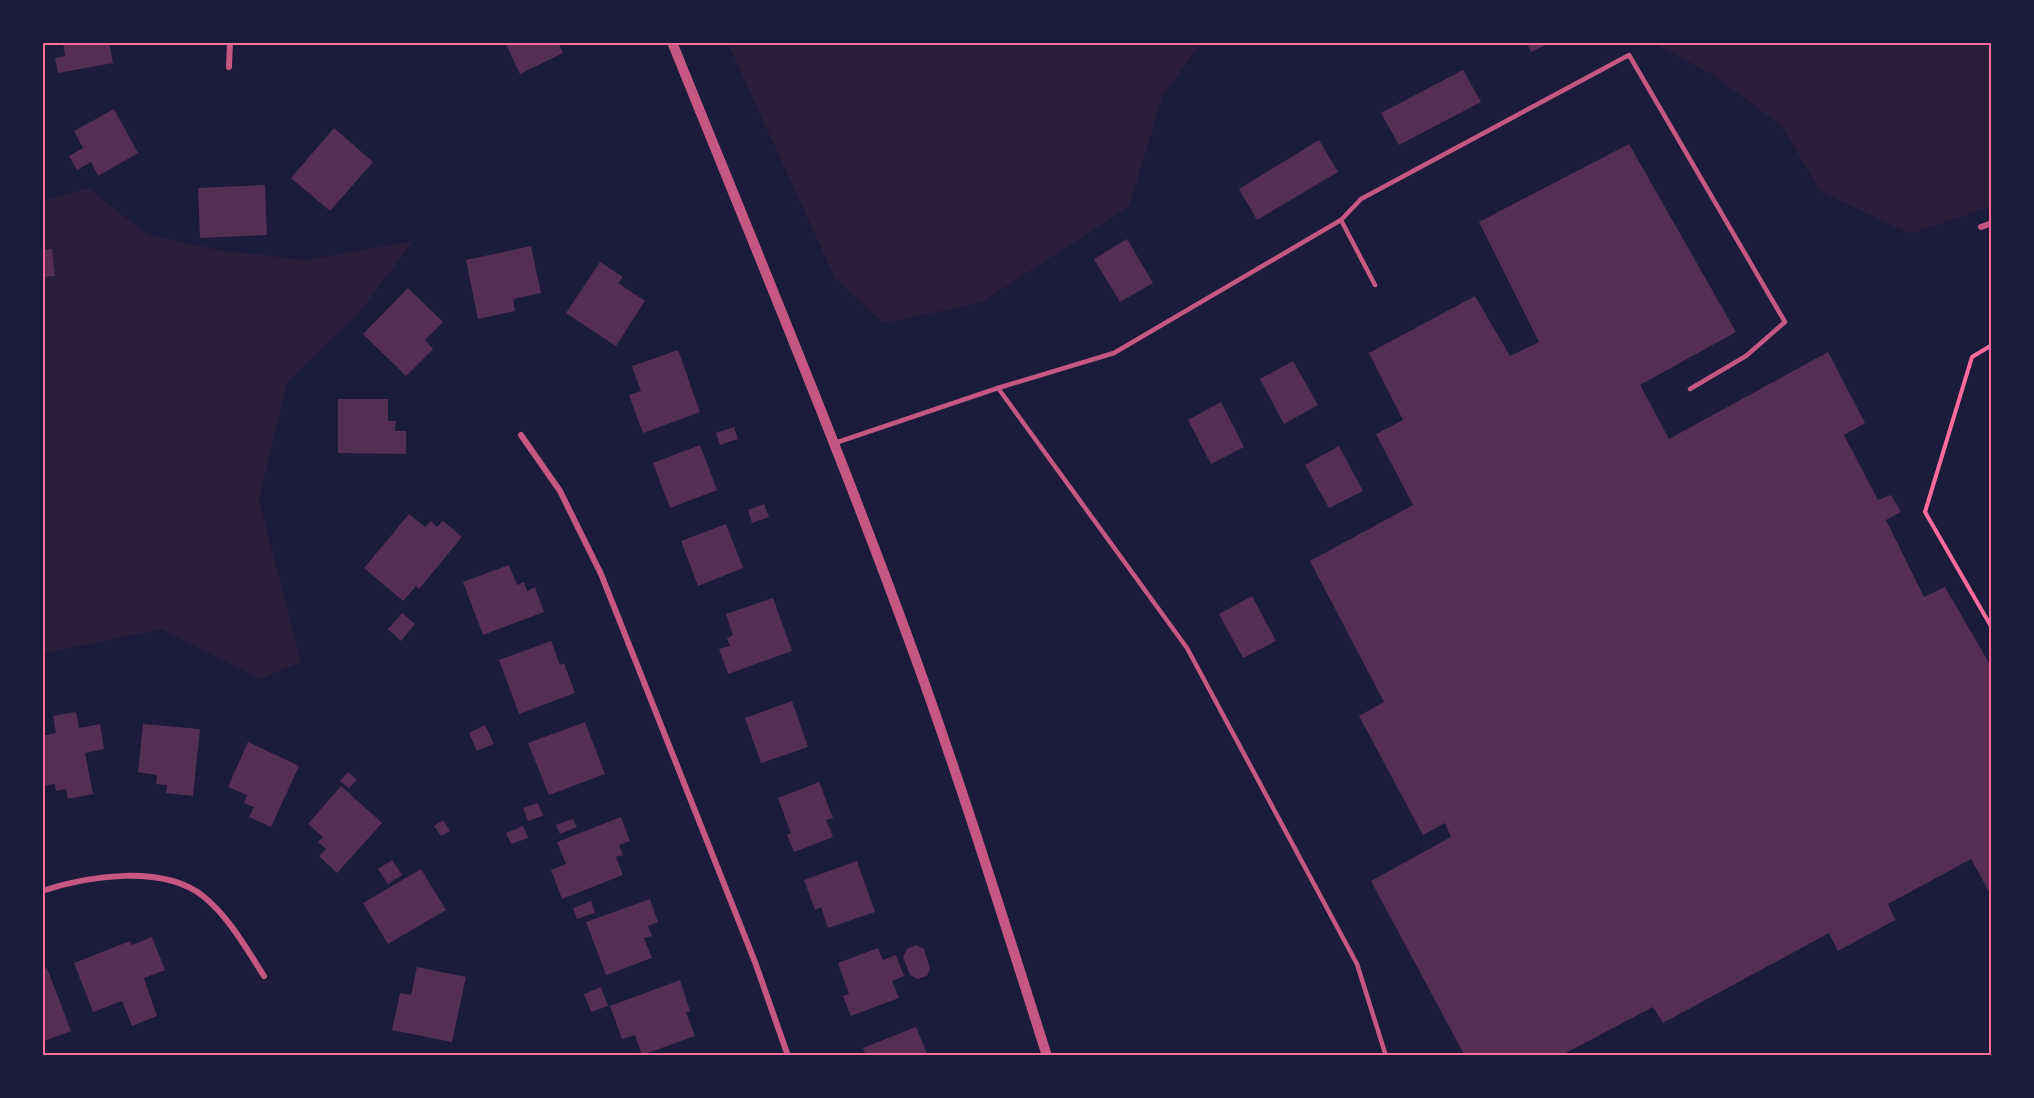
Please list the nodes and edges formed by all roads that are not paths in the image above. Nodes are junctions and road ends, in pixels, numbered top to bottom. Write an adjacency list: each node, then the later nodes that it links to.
1 (230, 42): 3 (street)
2 (672, 42): 11 (street)
3 (229, 67)
4 (1341, 220): 7 (lane); 8 (lane); 9 (lane)
5 (1992, 223): 6 (street)
6 (1981, 226)
7 (1375, 285)
8 (998, 388): 11 (lane); 16 (lane)
9 (1690, 389)
10 (521, 435): 14 (street)
11 (834, 443): 15 (street)
12 (42, 891): 13 (street)
13 (264, 976)
14 (788, 1056)
15 (1047, 1056)
16 (1386, 1056)

